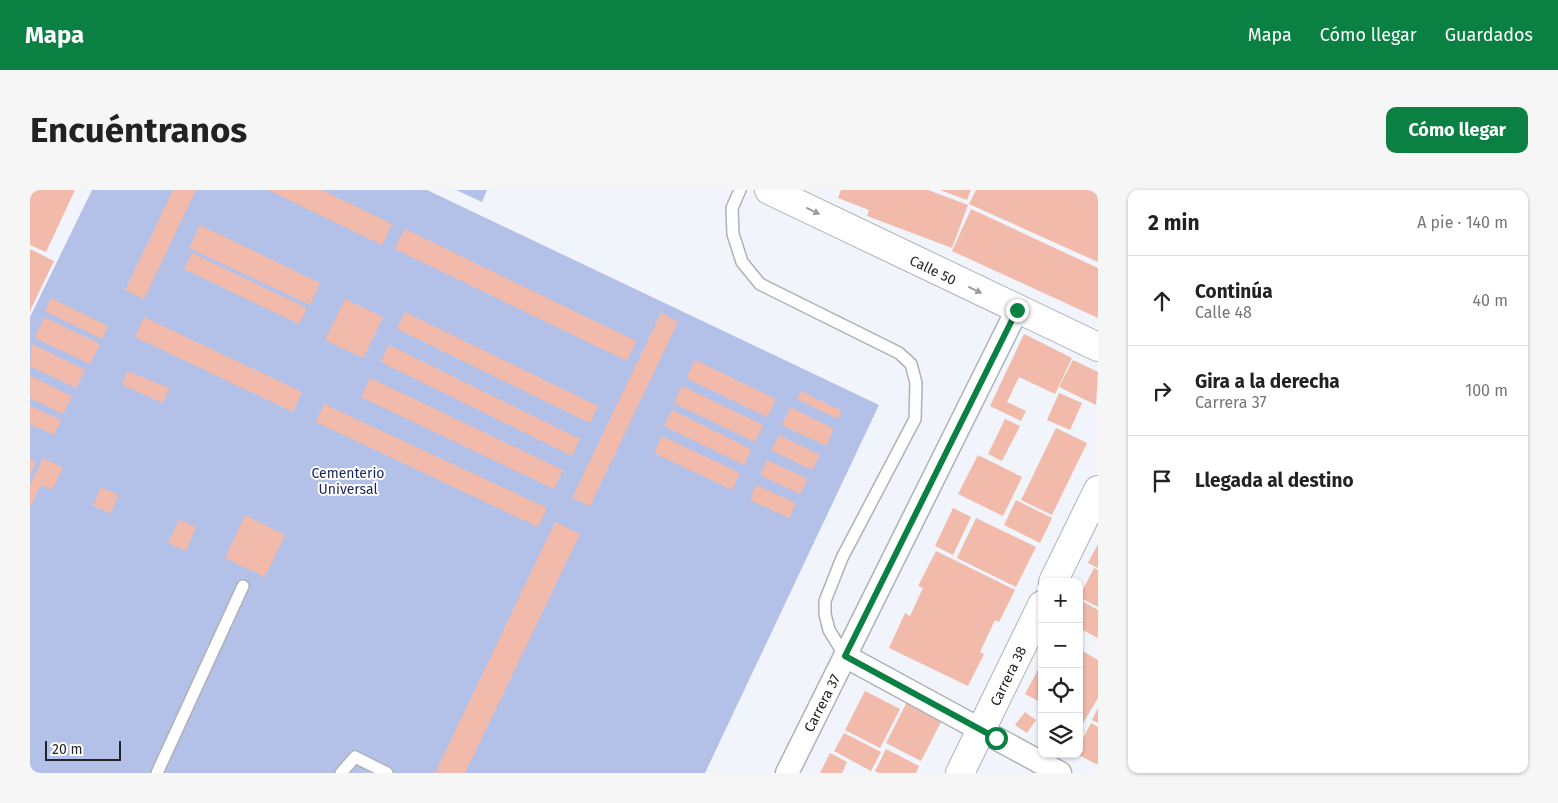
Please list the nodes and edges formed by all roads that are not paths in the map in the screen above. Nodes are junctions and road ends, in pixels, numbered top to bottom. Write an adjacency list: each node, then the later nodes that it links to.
1 (740, 190): 9 (lane)
2 (769, 190): 3 (street, Calle 50, one-way to 3)
3 (1017, 310): 4 (street, Calle 50); 9 (street, Carrera 37)
4 (1098, 347)
5 (1098, 490): 6 (street)
6 (1055, 578)
7 (243, 586): 11 (lane)
8 (1038, 613): 10 (street, Carrera 38)
9 (845, 656): 10 (street); 14 (street, Carrera 37)
10 (981, 730): 15 (street, Carrera 38); 16 (street)
11 (157, 773)
12 (341, 773): 13 (lane)
13 (387, 773)
14 (787, 773)
15 (960, 773)
16 (1060, 773)

